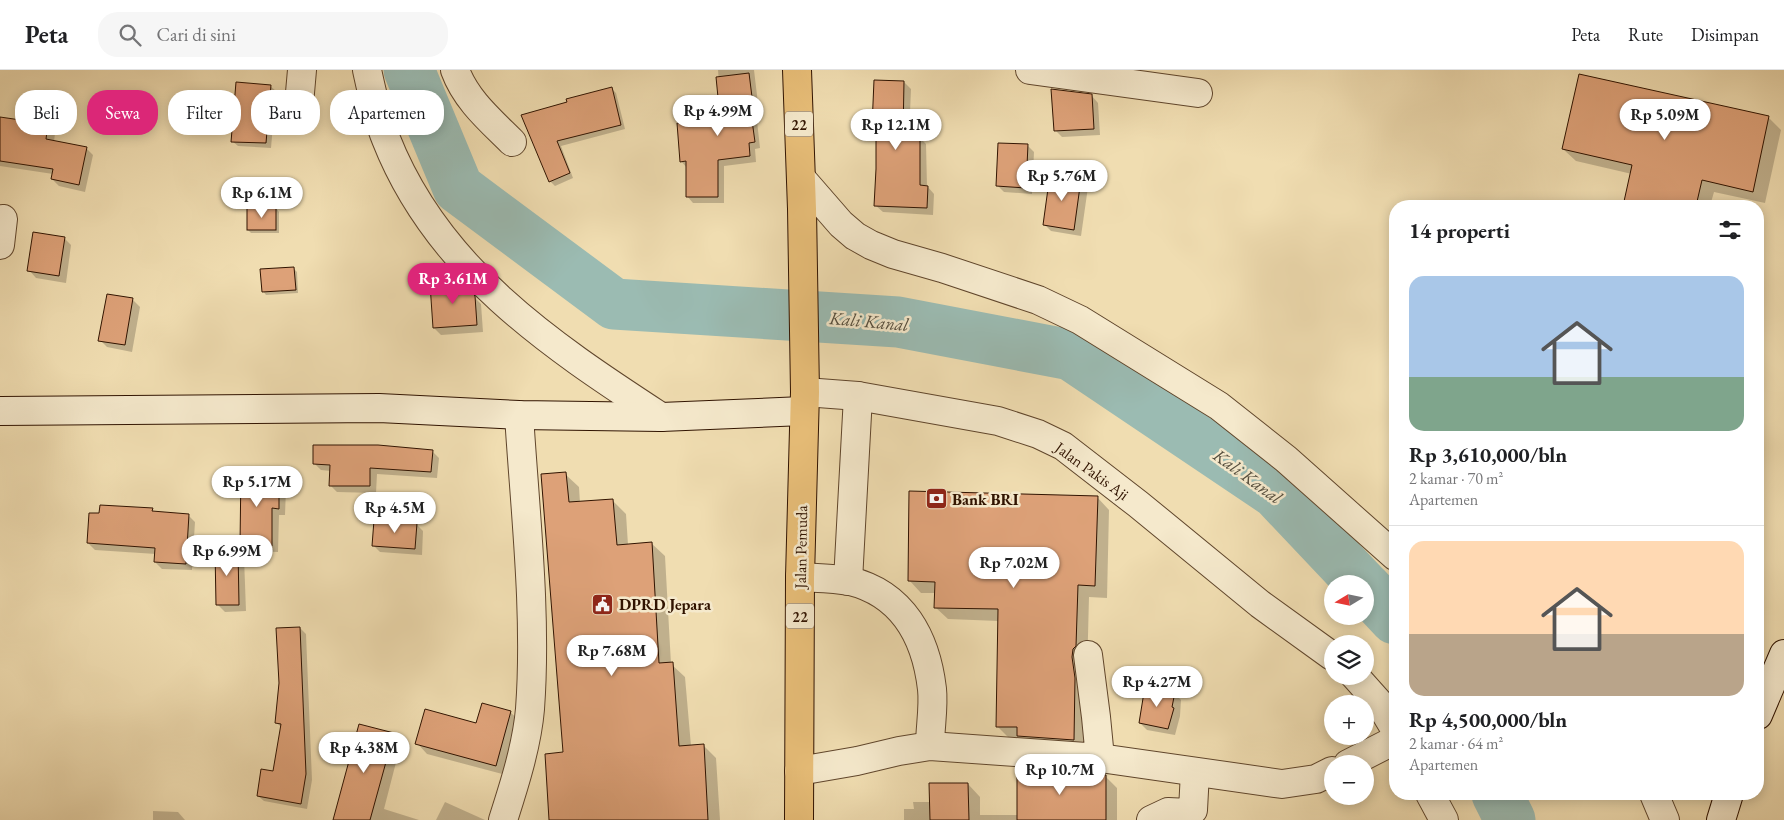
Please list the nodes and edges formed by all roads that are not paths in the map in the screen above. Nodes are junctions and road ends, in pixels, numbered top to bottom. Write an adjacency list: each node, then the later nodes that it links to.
1 (302, 70): 6 (street)
2 (367, 70): 14 (street)
3 (455, 70): 8 (street)
4 (797, 70): 9 (highway, 22)
5 (1030, 70): 7 (street)
6 (300, 90)
7 (1198, 93)
8 (512, 142)
9 (801, 178): 11 (highway, Jalan Pemuda / 22); 15 (street)
10 (858, 396): 11 (street, Jalan Pakis Aji); 17 (street); 18 (street, Jalan Pakis Aji)
11 (804, 402): 14 (street, Jalan Pakis Aji); 16 (highway, Jalan Pemuda / 22)
12 (0, 412): 13 (street, Jalan Pakis Aji)
13 (519, 415): 14 (street, Jalan Pakis Aji); 34 (street)
14 (661, 418)
15 (1389, 551)
16 (800, 577): 17 (street); 28 (highway, Jalan Pemuda / 22)
17 (848, 581): 25 (street)
18 (1324, 650)
19 (1088, 655): 27 (street)
20 (1782, 662): 22 (street)
21 (1364, 685): 23 (street)
22 (1764, 702)
23 (1389, 720)
24 (1389, 743): 26 (street)
25 (930, 746): 27 (street); 28 (street)
26 (1366, 755)
27 (1100, 758): 29 (street)
28 (799, 771): 35 (highway, Jalan Pemuda / 22)
29 (1195, 772): 30 (street); 36 (street)
30 (1324, 775)
31 (1433, 800): 37 (street)
32 (1657, 800): 38 (street)
33 (1727, 800): 39 (street)
34 (503, 820)
35 (799, 820)
36 (1151, 820)
37 (1444, 820)
38 (1665, 820)
39 (1721, 820)

